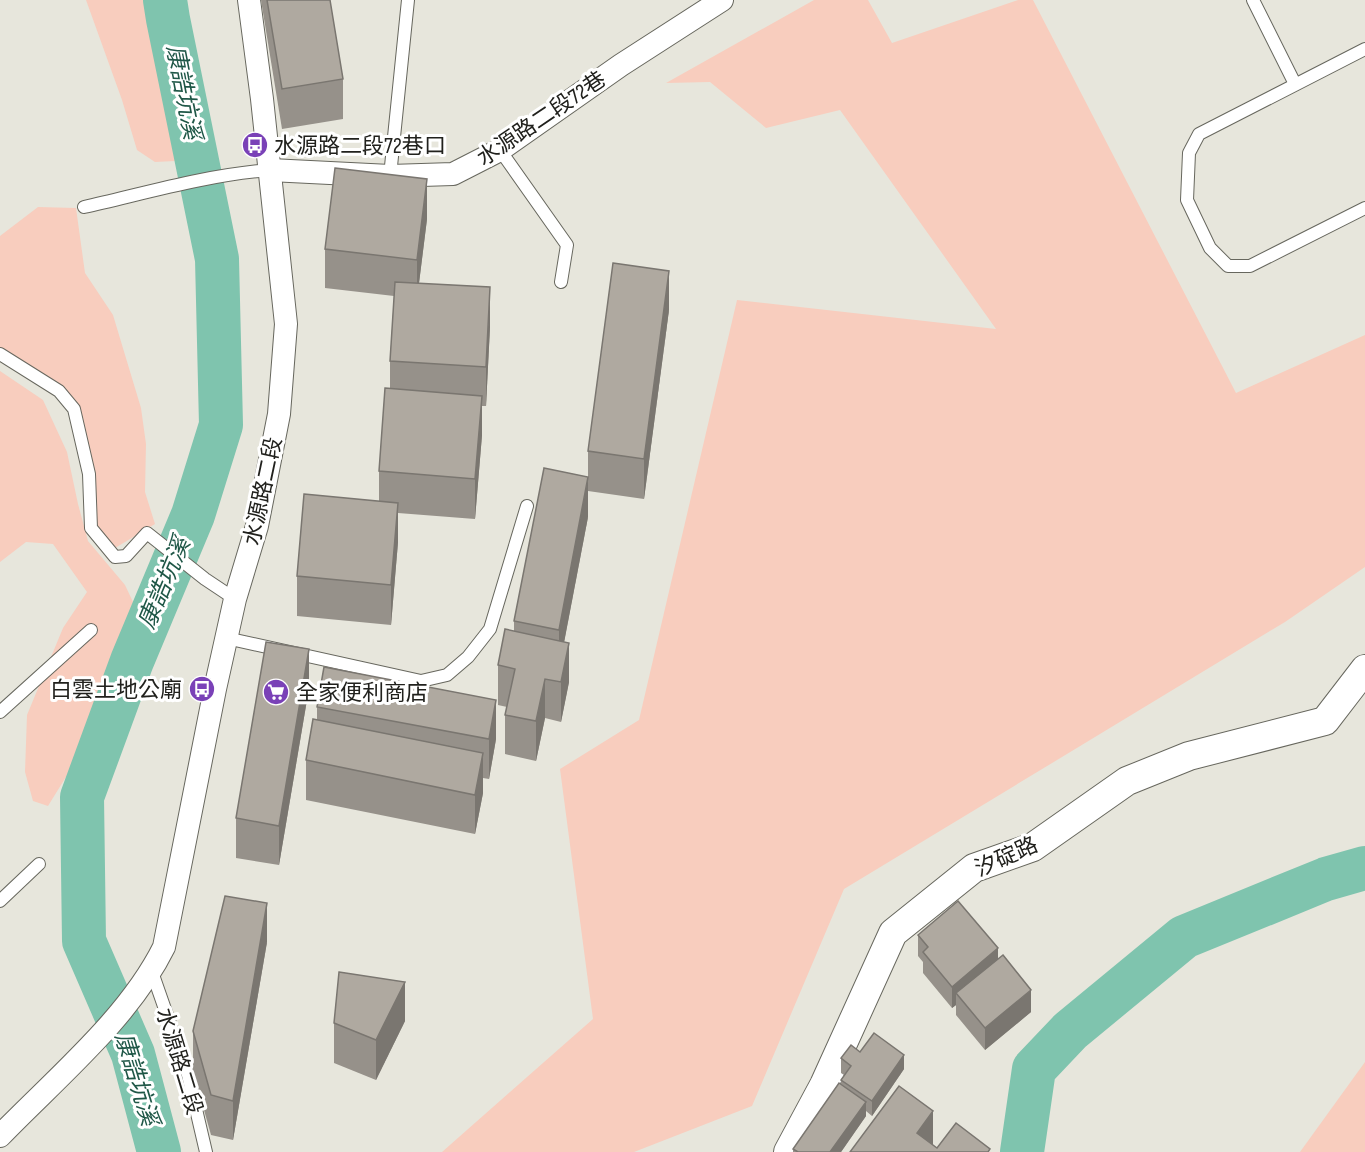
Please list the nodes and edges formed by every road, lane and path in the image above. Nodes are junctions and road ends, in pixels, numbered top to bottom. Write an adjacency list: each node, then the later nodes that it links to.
1 (249, 0): 8 (street, 水源路二段)
2 (408, 0): 9 (lane)
3 (722, 0): 7 (street, 水源路二段72巷)
4 (1253, 0): 6 (lane)
5 (1365, 49): 6 (lane)
6 (1295, 84): 11 (lane)
7 (500, 150): 9 (street, 水源路二段72巷); 12 (lane)
8 (270, 170): 9 (street, 水源路二段72巷); 10 (lane); 15 (street, 水源路二段)
9 (390, 176)
10 (84, 207)
11 (1365, 208)
12 (561, 282)
13 (0, 354): 15 (lane)
14 (527, 506): 17 (lane)
15 (235, 599): 17 (street, 水源路二段)
16 (91, 630): 19 (lane)
17 (226, 638): 22 (street, 水源路二段)
18 (1365, 669): 25 (street, 汐碇路)
19 (0, 712)
20 (39, 864): 21 (lane)
21 (0, 901)
22 (152, 972): 23 (street, 水源路二段); 24 (lane, 水源路二段)
23 (1, 1132)
24 (206, 1152)
25 (788, 1152)

